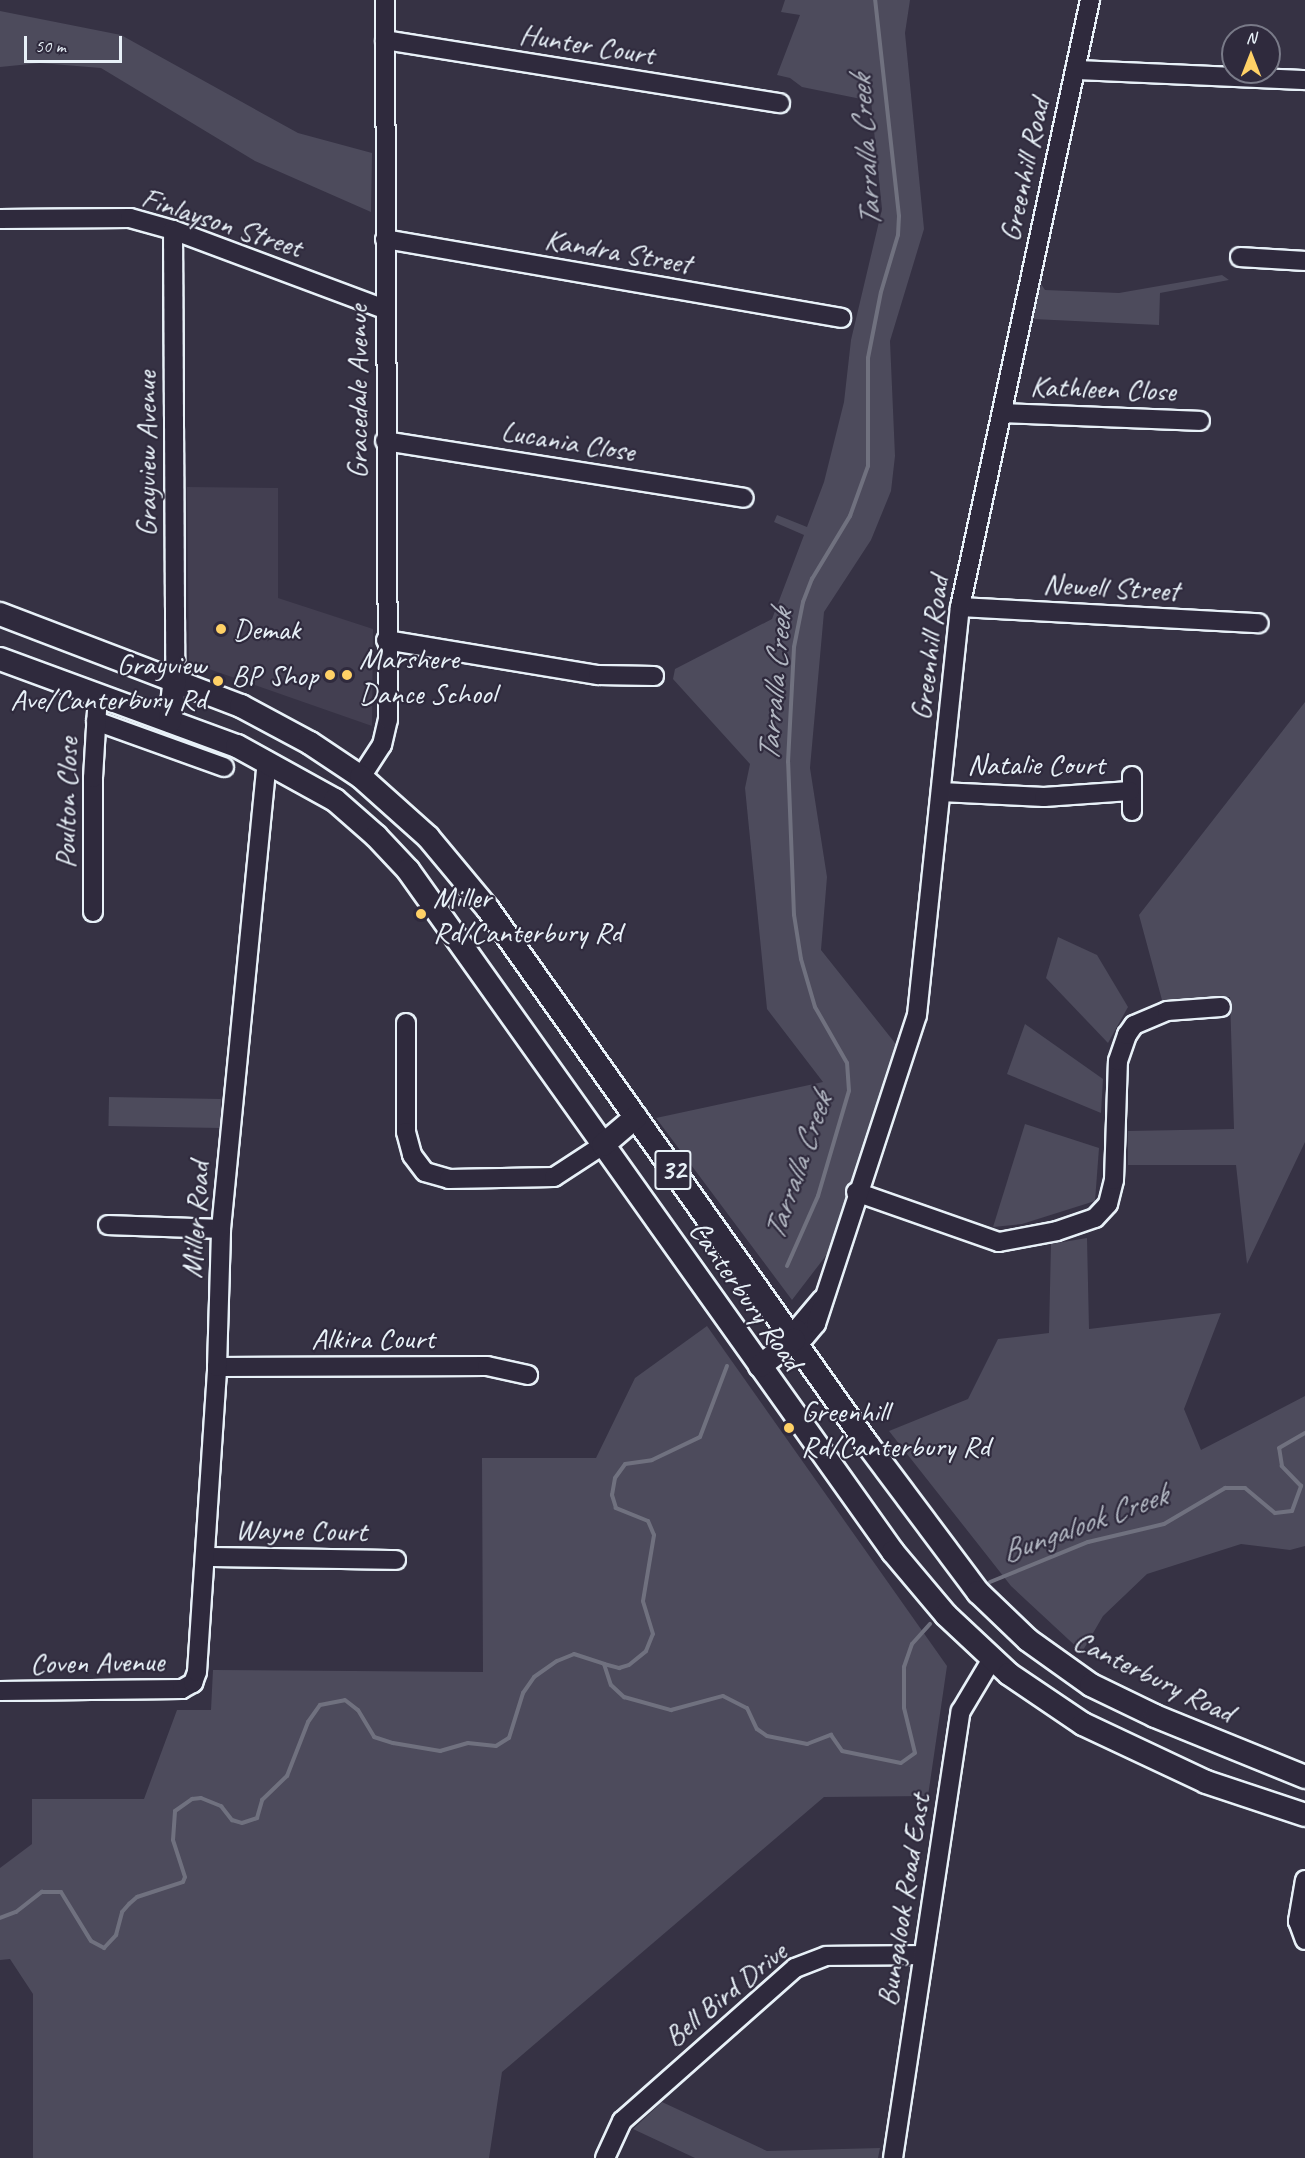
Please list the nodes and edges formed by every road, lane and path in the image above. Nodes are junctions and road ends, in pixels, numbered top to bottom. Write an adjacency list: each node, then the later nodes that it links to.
1 (385, 0): 3 (street, Gracedale Avenue)
2 (1090, 0): 4 (street, Greenhill Road)
3 (385, 40): 6 (street, Hunter Court); 9 (street, Gracedale Avenue)
4 (1075, 70): 5 (street); 14 (street, Greenhill Road)
5 (1305, 80)
6 (780, 103)
7 (0, 219): 8 (street, Finlayson Street)
8 (173, 230): 12 (street, Finlayson Street); 24 (street, Grayview Avenue)
9 (386, 239): 12 (street, Gracedale Avenue); 13 (street, Kandra Street)
10 (1240, 257): 11 (street)
11 (1305, 261)
12 (384, 309): 16 (street, Gracedale Avenue)
13 (841, 318)
14 (1004, 413): 15 (street, Kathleen Close); 18 (street, Greenhill Road)
15 (1200, 421)
16 (385, 441): 17 (street, Lucania Close); 21 (street, Gracedale Avenue)
17 (743, 498)
18 (960, 607): 20 (street, Newell Street); 31 (street, Greenhill Road)
19 (0, 614): 24 (main road, Canterbury Road / 32)
20 (1259, 623)
21 (387, 640): 23 (street); 30 (street, Gracedale Avenue)
22 (0, 658): 25 (main road, Canterbury Road / 32)
23 (654, 676)
24 (175, 678): 27 (main road); 30 (main road, Canterbury Road / 32)
25 (98, 695): 26 (street, Poulton Close); 27 (main road, Canterbury Road / 32)
26 (96, 721): 29 (street); 33 (street, Poulton Close)
27 (170, 721): 28 (main road, Canterbury Road / 32)
28 (267, 761): 37 (main road, Canterbury Road / 32); 40 (street, Miller Road)
29 (224, 767)
30 (361, 777): 36 (main road, Canterbury Road / 32)
31 (941, 792): 32 (street, Natalie Court); 38 (street, Greenhill Road)
32 (1132, 811)
33 (93, 912)
34 (1221, 1007): 38 (street)
35 (406, 1023): 37 (street)
36 (636, 1117): 37 (main road); 41 (main road, Canterbury Road / 32)
37 (603, 1145): 42 (main road, Canterbury Road / 32)
38 (856, 1192): 41 (street, Greenhill Road)
39 (108, 1225): 40 (street)
40 (221, 1229): 43 (street, Miller Road)
41 (794, 1340): 42 (main road); 50 (main road, Canterbury Road / 32)
42 (760, 1366): 47 (main road, Canterbury Road / 32)
43 (217, 1367): 44 (street, Alkira Court); 45 (street, Miller Road)
44 (528, 1375)
45 (206, 1557): 46 (street, Wayne Court); 48 (street, Miller Road)
46 (396, 1560)
47 (992, 1659): 51 (main road, Canterbury Road / 32); 54 (street, Bungalook Road East)
48 (193, 1683): 49 (street, Coven Avenue)
49 (0, 1692)
50 (1305, 1778)
51 (1305, 1815)
52 (1305, 1880): 53 (street)
53 (1305, 1940)
54 (923, 1955): 55 (street, Bell Bird Drive); 56 (street, Bungalook Road East)
55 (604, 2158)
56 (894, 2158)

